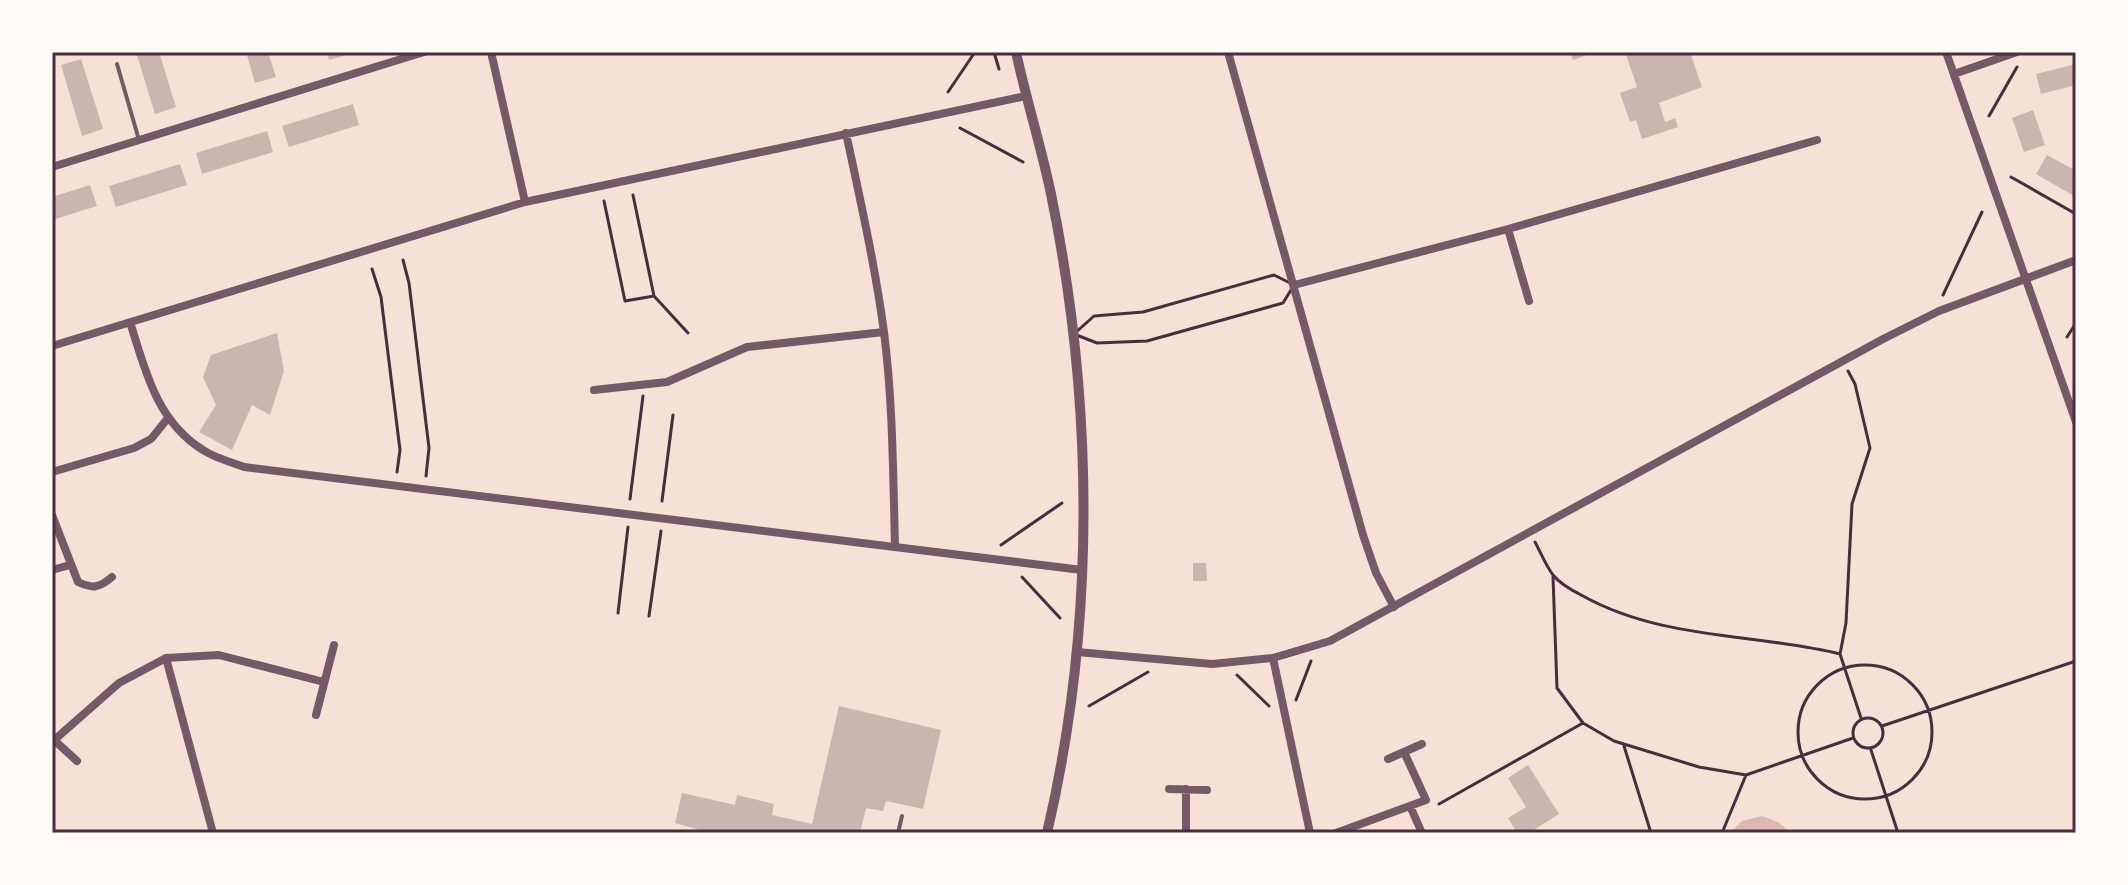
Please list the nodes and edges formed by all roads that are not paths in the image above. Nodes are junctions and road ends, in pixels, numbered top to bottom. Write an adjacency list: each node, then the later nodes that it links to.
1 (424, 52): 11 (street)
2 (491, 52): 14 (street)
3 (1016, 52): 9 (street)
4 (1228, 52): 18 (street)
5 (1946, 52): 8 (street)
6 (2019, 56): 8 (street)
7 (117, 64): 11 (lane)
8 (1954, 74): 17 (street)
9 (1026, 96): 10 (street); 31 (street)
10 (846, 133): 14 (street); 21 (street)
11 (139, 140): 13 (street)
12 (1817, 140): 15 (street)
13 (52, 167)
14 (525, 202): 20 (street)
15 (1508, 229): 18 (street); 19 (street)
16 (2076, 260): 17 (street)
17 (2026, 277): 25 (street); 33 (street)
18 (1294, 285): 33 (street)
19 (1529, 301)
20 (130, 322): 22 (street); 24 (street)
21 (884, 332): 23 (street); 28 (street)
22 (52, 346)
23 (594, 390)
24 (168, 418): 26 (street); 28 (street)
25 (2076, 422)
26 (52, 472)
27 (52, 515): 29 (street)
28 (895, 546): 31 (street)
29 (70, 565): 30 (street); 32 (street)
30 (52, 570)
31 (1082, 570): 35 (street)
32 (112, 577)
33 (1394, 607): 37 (street)
34 (334, 645): 38 (street)
35 (1077, 652): 37 (street); 52 (street)
36 (166, 658): 38 (street); 40 (street); 50 (street)
37 (1273, 658): 54 (street)
38 (324, 682): 39 (street)
39 (316, 715)
40 (53, 741): 44 (street)
41 (1422, 744): 42 (street)
42 (1404, 752): 43 (street); 48 (street)
43 (1388, 759)
44 (77, 761)
45 (1169, 789): 46 (street)
46 (1186, 789): 47 (street); 53 (street)
47 (1207, 790)
48 (1410, 806): 55 (street); 56 (street)
49 (902, 816): 51 (lane)
50 (213, 833)
51 (898, 833)
52 (1047, 833)
53 (1186, 833)
54 (1310, 833)
55 (1336, 833)
56 (1422, 833)

